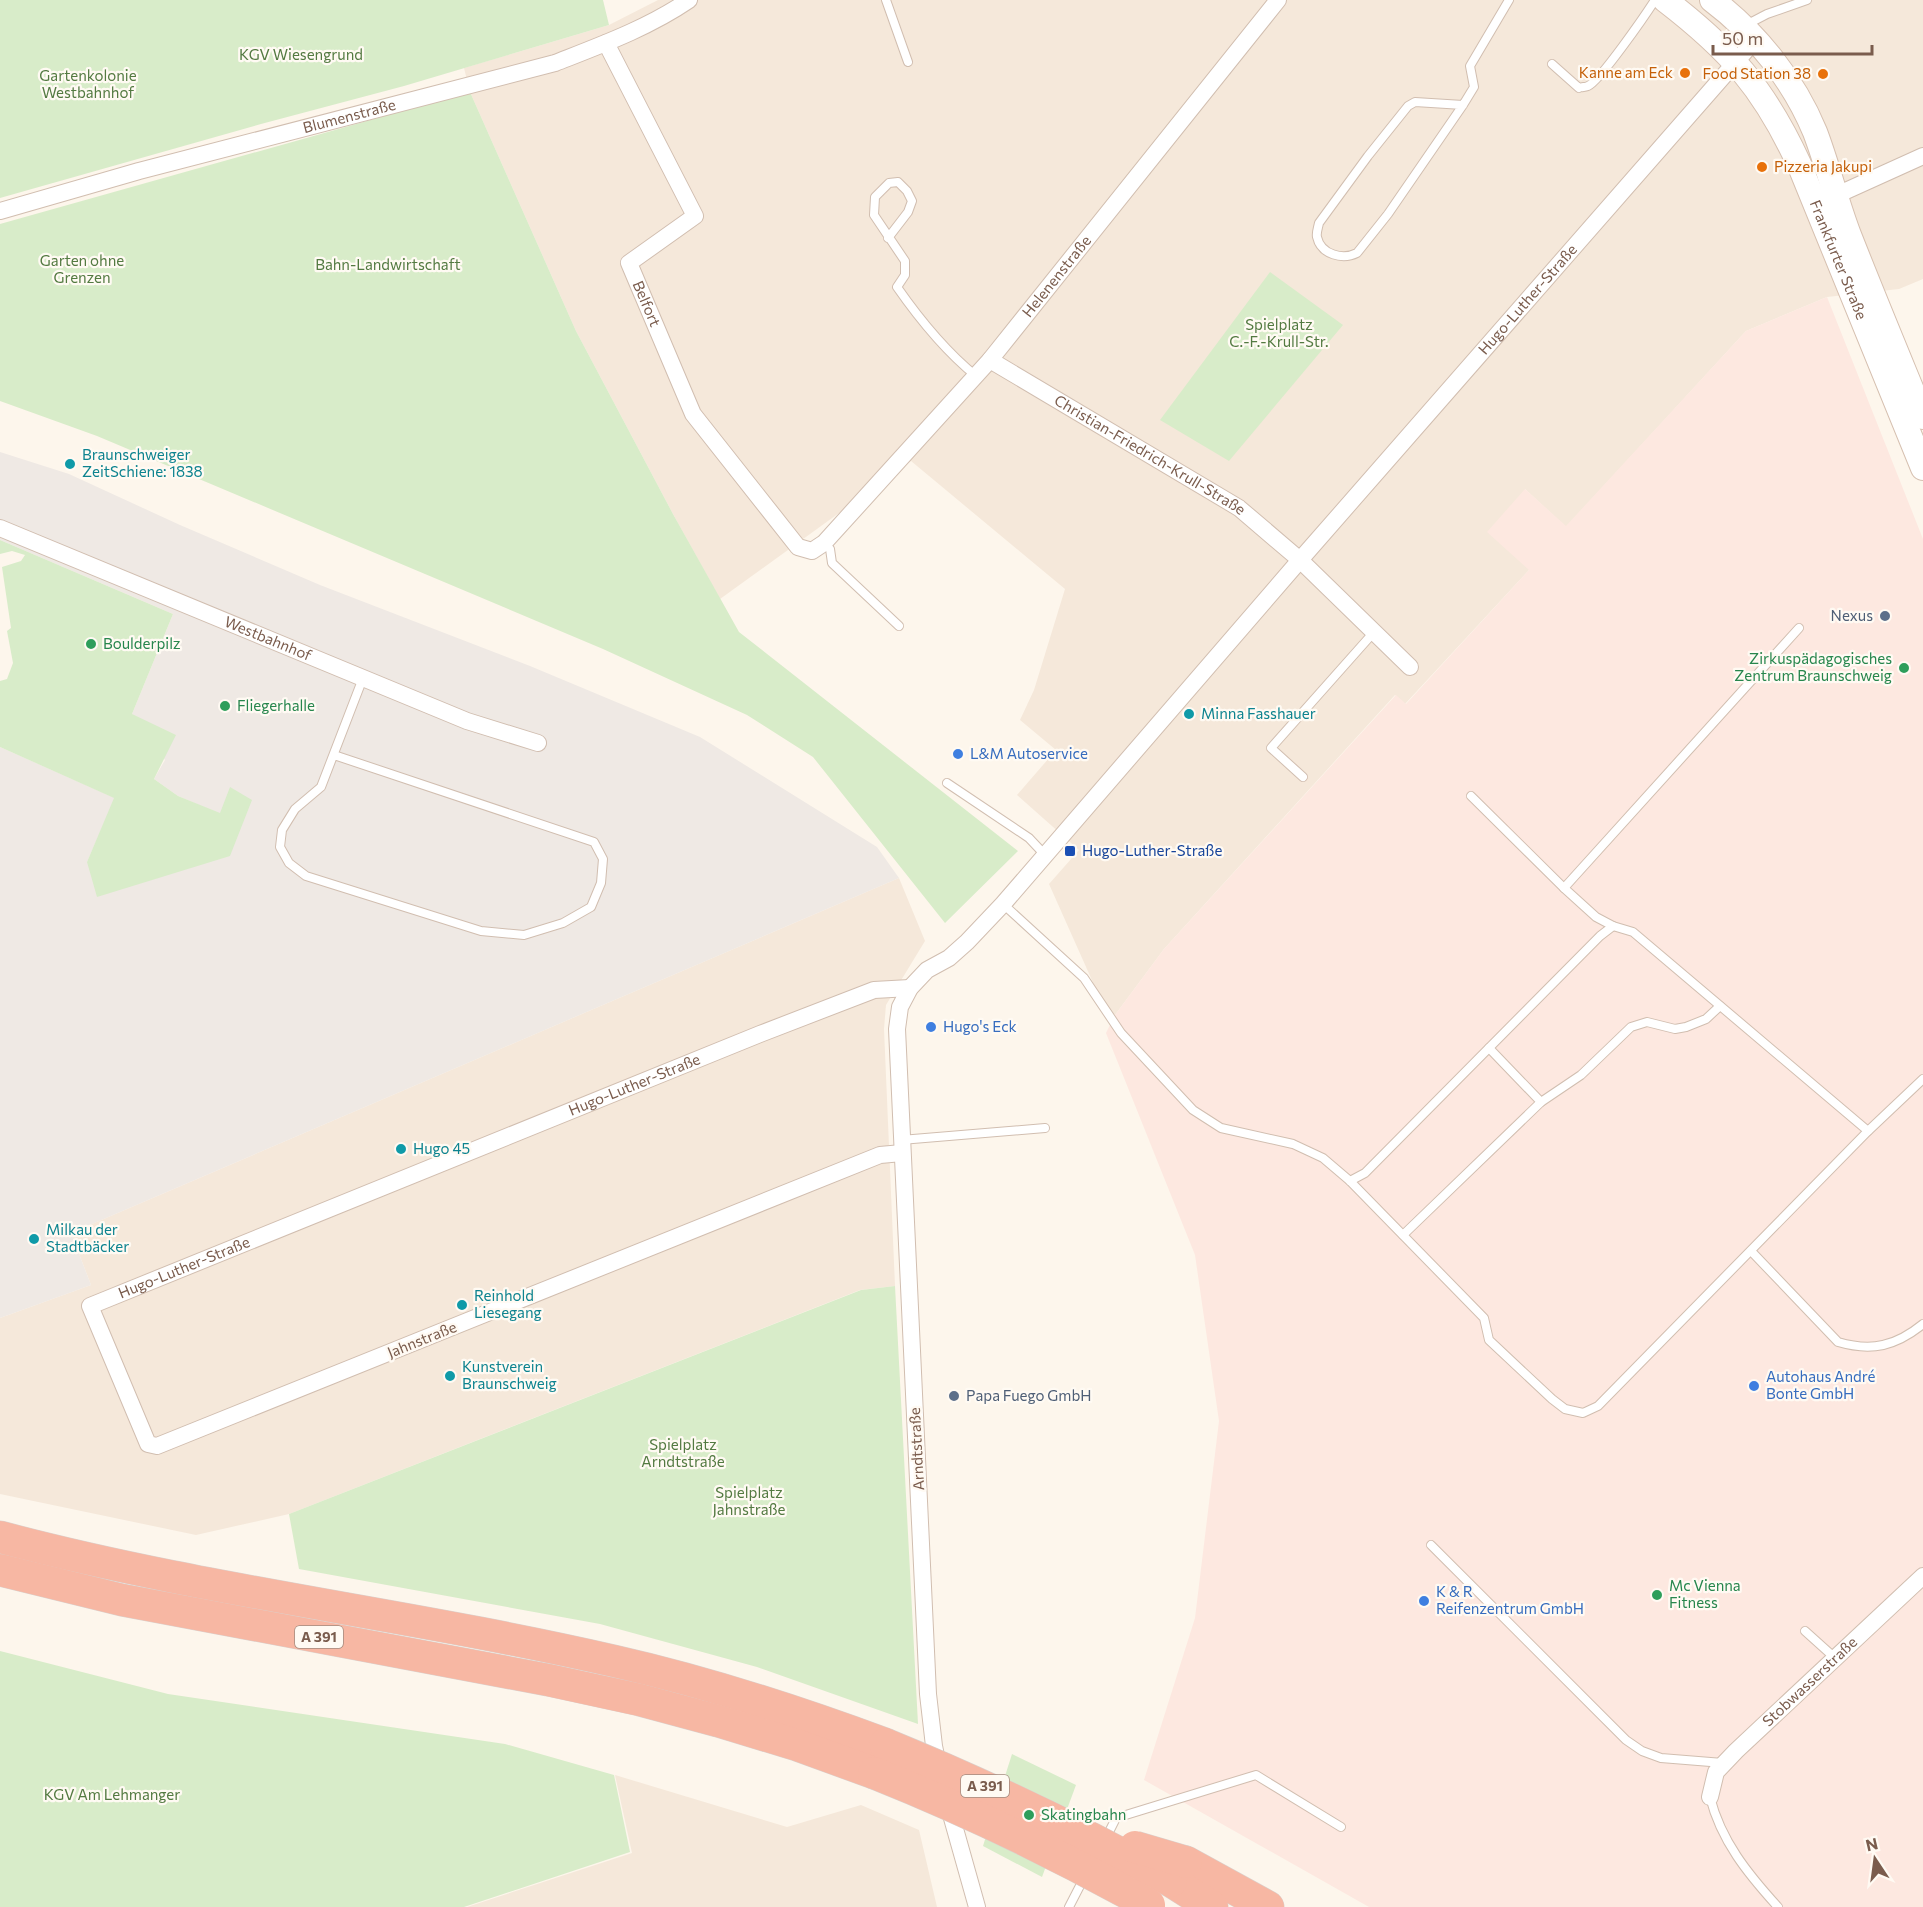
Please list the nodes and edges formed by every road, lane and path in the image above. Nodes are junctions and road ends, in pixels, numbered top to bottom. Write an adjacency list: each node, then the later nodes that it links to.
1 (689, 0): 10 (street, Blumenstraße)
2 (886, 0): 11 (lane)
3 (1278, 0): 19 (street, Helenenstraße)
4 (1509, 0): 14 (lane)
5 (1654, 0): 13 (lane)
6 (1665, 0): 12 (main road, Frankfurter Straße)
7 (1712, 0): 9 (main road, Frankfurter Straße)
8 (1807, 0): 9 (lane)
9 (1749, 33): 12 (street, Hugo-Luther-Straße); 16 (main road, Frankfurter Straße)
10 (606, 43): 17 (street, Blumenstraße); 24 (street, Belfort)
11 (908, 62)
12 (1736, 62): 16 (main road, Frankfurter Straße); 25 (street, Hugo-Luther-Straße)
13 (1552, 64)
14 (1463, 105): 14 (lane)
15 (1923, 156): 16 (street)
16 (1826, 200): 21 (main road, Frankfurter Straße); 22 (main road, Frankfurter Straße)
17 (0, 211)
18 (888, 238): 18 (lane); 20 (lane)
19 (990, 360): 20 (street, Helenenstraße); 25 (street, Christian-Friedrich-Krull-Straße)
20 (976, 376): 24 (street, Helenenstraße)
21 (1923, 417)
22 (1923, 468)
23 (0, 528): 30 (street, Westbahnhof)
24 (824, 543): 26 (lane)
25 (1300, 560): 28 (street); 36 (street, Hugo-Luther-Straße)
26 (899, 626)
27 (1799, 628): 37 (lane)
28 (1374, 632): 29 (street); 33 (lane)
29 (1410, 667)
30 (363, 678): 31 (street, Westbahnhof); 32 (lane)
31 (538, 743)
32 (334, 755): 32 (lane)
33 (1303, 777)
34 (947, 783): 36 (lane)
35 (1471, 796): 37 (lane)
36 (1045, 855): 38 (street, Hugo-Luther-Straße)
37 (1564, 888): 39 (lane)
38 (1003, 904): 40 (street, Hugo-Luther-Straße); 48 (lane)
39 (1613, 926): 41 (lane); 42 (lane)
40 (910, 988): 47 (street, Arndtstraße); 51 (street, Hugo-Luther-Straße)
41 (1720, 1006): 44 (lane); 46 (lane)
42 (1489, 1048): 44 (lane); 48 (lane)
43 (1923, 1079): 46 (lane)
44 (1541, 1102): 49 (lane)
45 (1045, 1128): 47 (lane)
46 (1868, 1131): 50 (lane)
47 (902, 1146): 51 (street, Jahnstraße); 66 (street, Arndtstraße)
48 (1350, 1181): 49 (lane)
49 (1403, 1235): 50 (lane)
50 (1750, 1251): 52 (lane)
51 (90, 1306)
52 (1923, 1324)
53 (0, 1537): 62 (highway, A 391, bridge)
54 (1431, 1545): 59 (lane)
55 (0, 1570): 65 (highway, A 391, bridge)
56 (1923, 1576): 58 (street, Stobwasserstraße)
57 (1805, 1631): 58 (lane)
58 (1834, 1658): 59 (street, Stobwasserstraße)
59 (1724, 1764): 60 (street, Stobwasserstraße)
60 (1710, 1797): 70 (lane)
61 (1341, 1827): 62 (lane)
62 (1091, 1840): 64 (highway, bridge)
63 (1090, 1868): 67 (lane)
64 (1179, 1872): 68 (highway); 69 (highway)
65 (1150, 1906)
66 (977, 1907)
67 (1068, 1907)
68 (1212, 1907)
69 (1268, 1907)
70 (1778, 1907)

